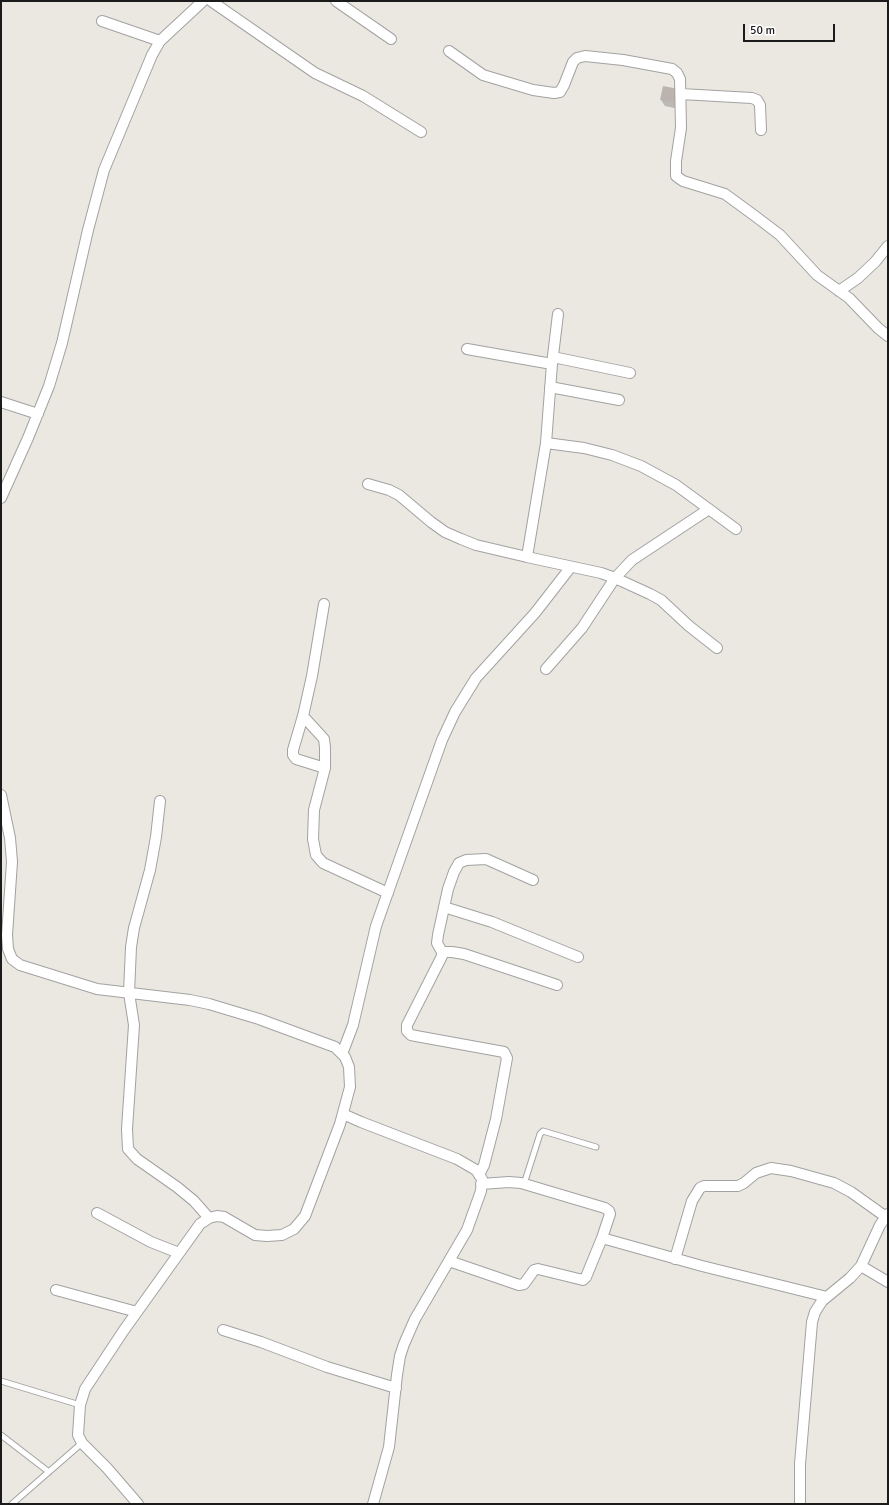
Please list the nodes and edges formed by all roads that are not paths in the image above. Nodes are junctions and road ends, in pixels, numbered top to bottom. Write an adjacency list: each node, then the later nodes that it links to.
1 (203, 1): 6 (street)
2 (211, 1): 10 (street)
3 (336, 1): 5 (street)
4 (102, 21): 6 (street)
5 (391, 39)
6 (160, 41): 21 (street)
7 (449, 51): 8 (street)
8 (680, 94): 9 (street); 12 (street)
9 (761, 130)
10 (421, 132)
11 (888, 246): 12 (street)
12 (839, 291): 14 (street)
13 (558, 314): 16 (street)
14 (888, 336)
15 (467, 349): 16 (street)
16 (552, 360): 17 (street); 18 (street)
17 (630, 373)
18 (550, 387): 19 (street); 22 (street)
19 (619, 400)
20 (1, 402): 21 (street)
21 (38, 414): 24 (street)
22 (546, 443): 25 (street); 27 (street)
23 (368, 484): 27 (street)
24 (1, 498)
25 (709, 510): 26 (street); 29 (street)
26 (736, 529)
27 (527, 557): 28 (street)
28 (570, 568): 29 (street); 38 (street)
29 (615, 578): 31 (street); 32 (street)
30 (324, 604): 33 (street)
31 (717, 648)
32 (546, 668)
33 (303, 716): 34 (street); 34 (street)
34 (325, 768): 38 (street)
35 (1, 795): 43 (street)
36 (160, 801): 43 (street)
37 (533, 880): 39 (street)
38 (388, 893): 44 (street)
39 (444, 907): 40 (street); 41 (street)
40 (442, 952): 42 (street); 47 (street)
41 (578, 957)
42 (557, 985)
43 (129, 993): 44 (street); 51 (street)
44 (342, 1054): 45 (street)
45 (347, 1116): 47 (street); 51 (street)
46 (596, 1147): 48 (lane)
47 (480, 1179): 48 (street); 55 (street)
48 (524, 1184): 52 (street)
49 (97, 1213): 53 (street)
50 (887, 1216): 54 (street); 56 (street)
51 (209, 1218): 53 (street)
52 (602, 1238): 54 (street); 55 (street)
53 (179, 1253): 60 (street)
54 (675, 1259): 59 (street)
55 (449, 1261): 63 (street)
56 (861, 1266): 57 (street); 59 (street)
57 (888, 1282)
58 (56, 1290): 60 (street)
59 (827, 1297): 71 (street)
60 (137, 1312): 64 (street)
61 (223, 1330): 63 (street)
62 (1, 1381): 64 (lane)
63 (396, 1388): 70 (street)
64 (80, 1405): 66 (street)
65 (1, 1435): 67 (lane)
66 (82, 1443): 67 (lane); 69 (street)
67 (49, 1472): 68 (lane)
68 (12, 1504)
69 (138, 1504)
70 (373, 1504)
71 (800, 1504)

